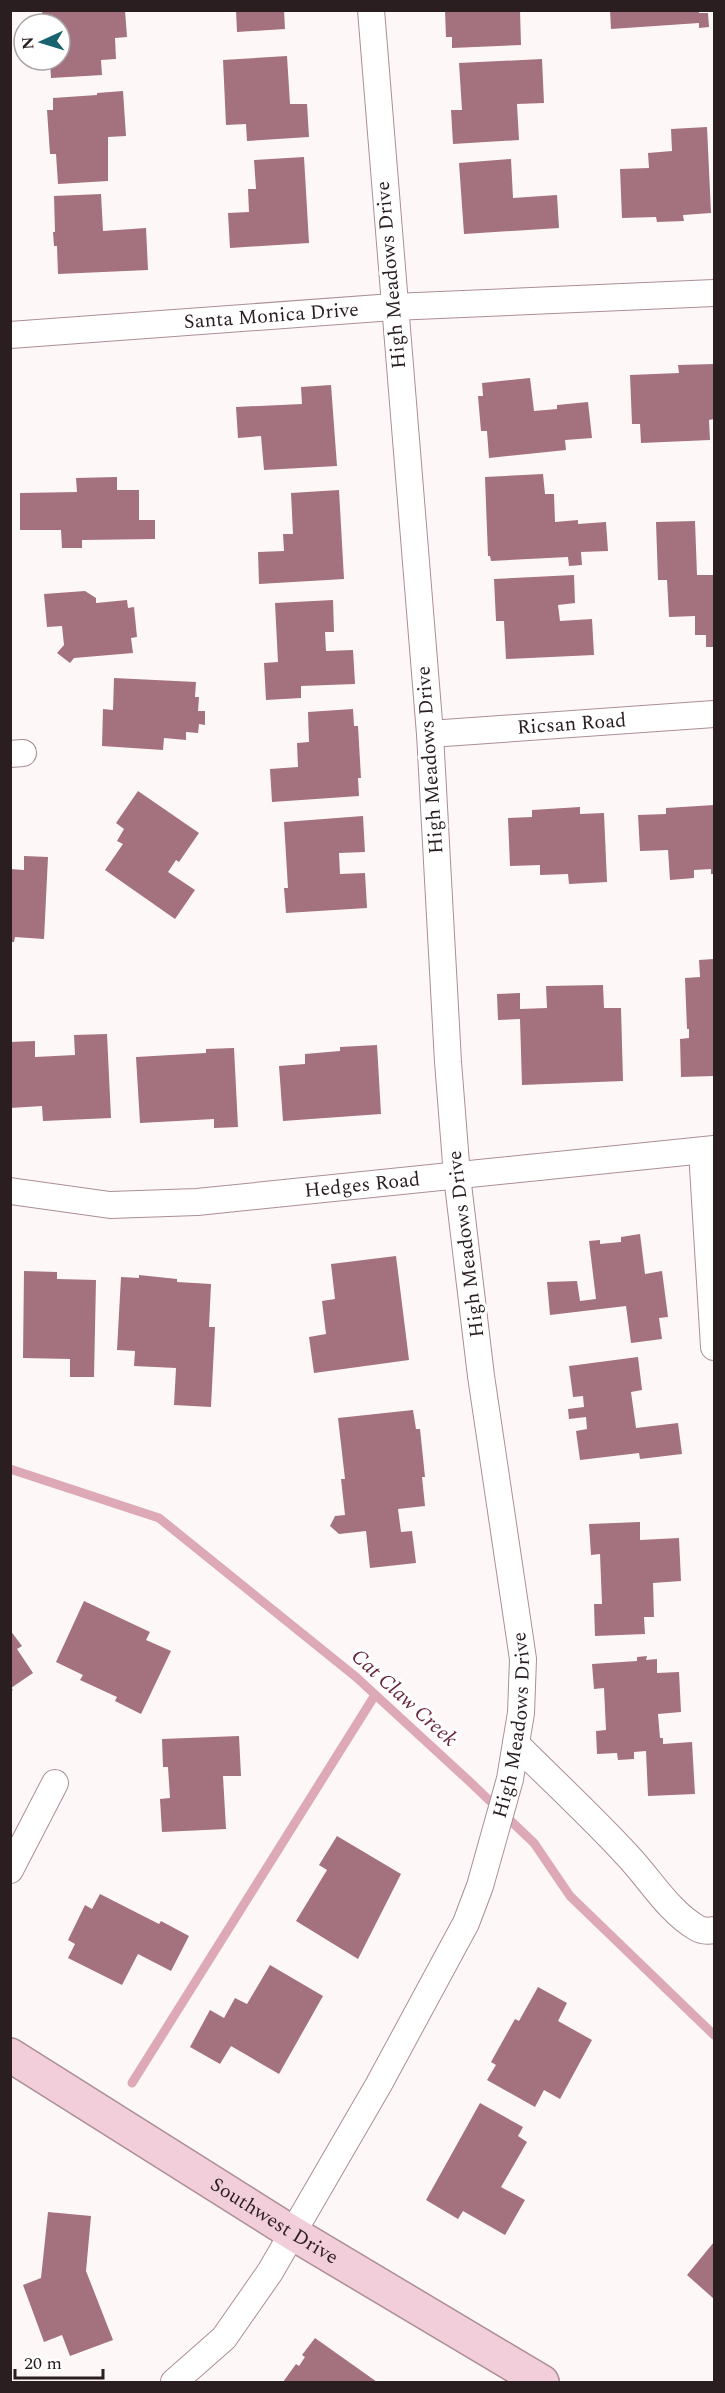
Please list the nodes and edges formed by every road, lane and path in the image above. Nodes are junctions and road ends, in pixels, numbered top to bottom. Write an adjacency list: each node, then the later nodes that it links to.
1 (371, 10): 3 (street, High Meadows Drive)
2 (714, 293): 3 (street, Santa Monica Drive)
3 (393, 306): 4 (street, Santa Monica Drive); 6 (street, High Meadows Drive)
4 (10, 335)
5 (714, 714): 6 (street, Ricsan Road)
6 (430, 734): 8 (street, High Meadows Drive)
7 (708, 1150): 8 (street, Hedges Road); 10 (street)
8 (457, 1176): 9 (street, Hedges Road); 11 (street, High Meadows Drive)
9 (10, 1191)
10 (714, 1347)
11 (516, 1744): 14 (street); 16 (street, High Meadows Drive)
12 (55, 1783): 13 (street)
13 (10, 1870)
14 (714, 1930)
15 (10, 2055): 16 (main road, Southwest Drive)
16 (294, 2234): 17 (street, High Meadows Drive); 18 (main road, Southwest Drive)
17 (174, 2382)
18 (542, 2382)

